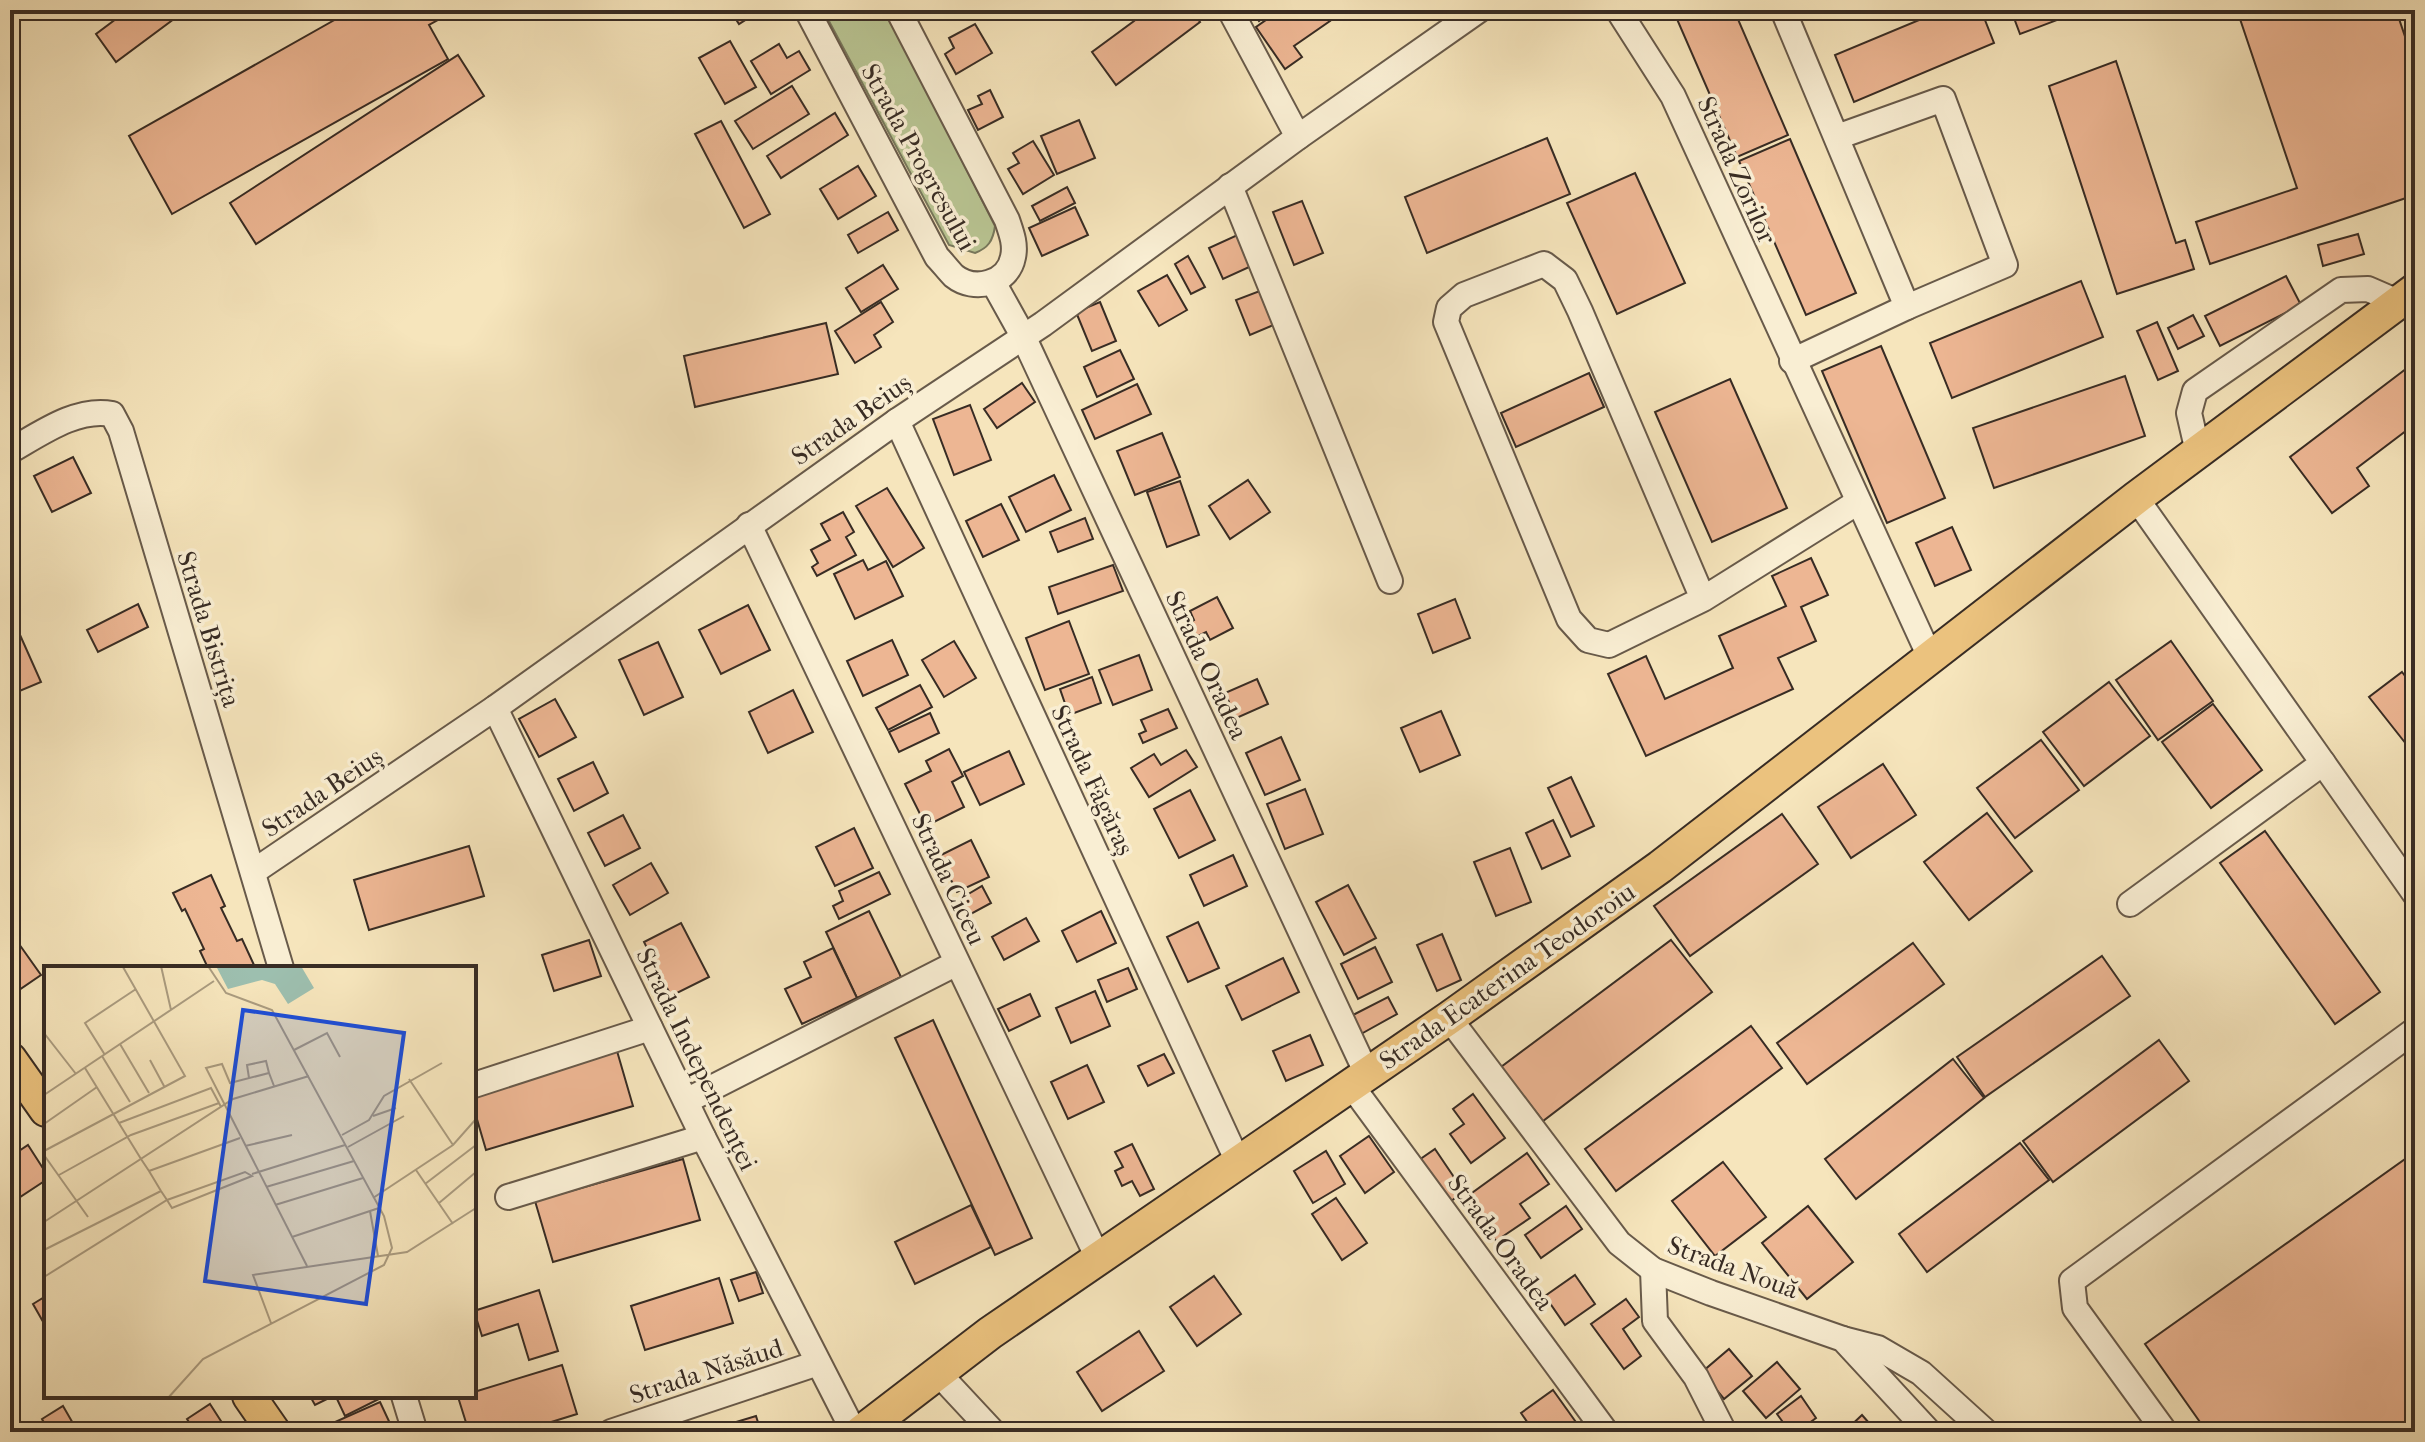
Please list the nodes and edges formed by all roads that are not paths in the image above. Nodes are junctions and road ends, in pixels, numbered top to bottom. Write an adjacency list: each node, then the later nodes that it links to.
1 (807, 10): 10 (street, Strada Progresului)
2 (898, 10): 10 (street, Strada Progresului)
3 (1230, 10): 7 (street)
4 (1479, 10): 7 (street, Strada Beiuș)
5 (1618, 10): 14 (street, Strada Zorilor)
6 (1783, 10): 8 (street)
7 (1298, 137): 9 (street, Strada Beiuș)
8 (1837, 137): 12 (street); 12 (street)
9 (1230, 186): 13 (street, Strada Beiuș); 21 (street)
10 (993, 282): 13 (street, Strada Oradea)
11 (2407, 296): 17 (main road, Strada Ecaterina Teodoroiu); 17 (street)
12 (1907, 307): 14 (street)
13 (1023, 336): 15 (street, Strada Beiuș); 35 (street, Strada Oradea)
14 (1792, 361): 19 (street, Strada Zorilor)
15 (897, 421): 20 (street, Strada Beiuș); 40 (street, Strada Făgăraș)
16 (10, 451): 26 (street, Strada Bistrița)
17 (2198, 452): 18 (main road, Strada Ecaterina Teodoroiu)
18 (2136, 498): 23 (main road, Strada Ecaterina Teodoroiu); 25 (street)
19 (1858, 502): 22 (street); 23 (street, Strada Zorilor)
20 (749, 525): 24 (street, Strada Beiuș); 29 (street, Strada Ciceu)
21 (1390, 581)
22 (1703, 599): 22 (street)
23 (1930, 657): 31 (main road, Strada Ecaterina Teodoroiu)
24 (495, 708): 26 (street, Strada Beiuș); 32 (street, Strada Independenței)
25 (2323, 763): 27 (street); 28 (street)
26 (253, 872): 30 (street, Strada Bistrița)
27 (2415, 894)
28 (2130, 904)
29 (957, 963): 37 (street); 42 (street, Strada Ciceu)
30 (280, 966)
31 (1449, 1018): 35 (main road, Strada Ecaterina Teodoroiu); 43 (street, Strada Nouă)
32 (650, 1028): 36 (street); 37 (street, Strada Independenței)
33 (2415, 1030): 59 (street)
34 (10, 1059): 38 (main road)
35 (1359, 1079): 40 (main road, Strada Ecaterina Teodoroiu); 55 (street, Strada Oradea)
36 (476, 1084)
37 (686, 1101): 39 (street, Strada Independenței)
38 (44, 1107)
39 (703, 1137): 41 (street); 45 (street, Strada Independenței)
40 (1238, 1162): 42 (main road, Strada Ecaterina Teodoroiu)
41 (508, 1197)
42 (1098, 1258): 46 (main road, Strada Ecaterina Teodoroiu)
43 (1653, 1270): 44 (street, Strada Nouă); 56 (street)
44 (1843, 1339): 57 (street, Strada Nouă); 58 (street)
45 (818, 1363): 51 (street, Strada Năsăud); 52 (street, Strada Independenței)
46 (938, 1373): 53 (main road, Strada Ecaterina Teodoroiu); 54 (street)
47 (250, 1398): 49 (main road)
48 (405, 1398): 50 (street)
49 (274, 1432)
50 (415, 1432)
51 (611, 1432)
52 (854, 1432)
53 (861, 1432)
54 (993, 1432)
55 (1606, 1432)
56 (1724, 1432)
57 (1929, 1432)
58 (1986, 1432)
59 (2165, 1432)

